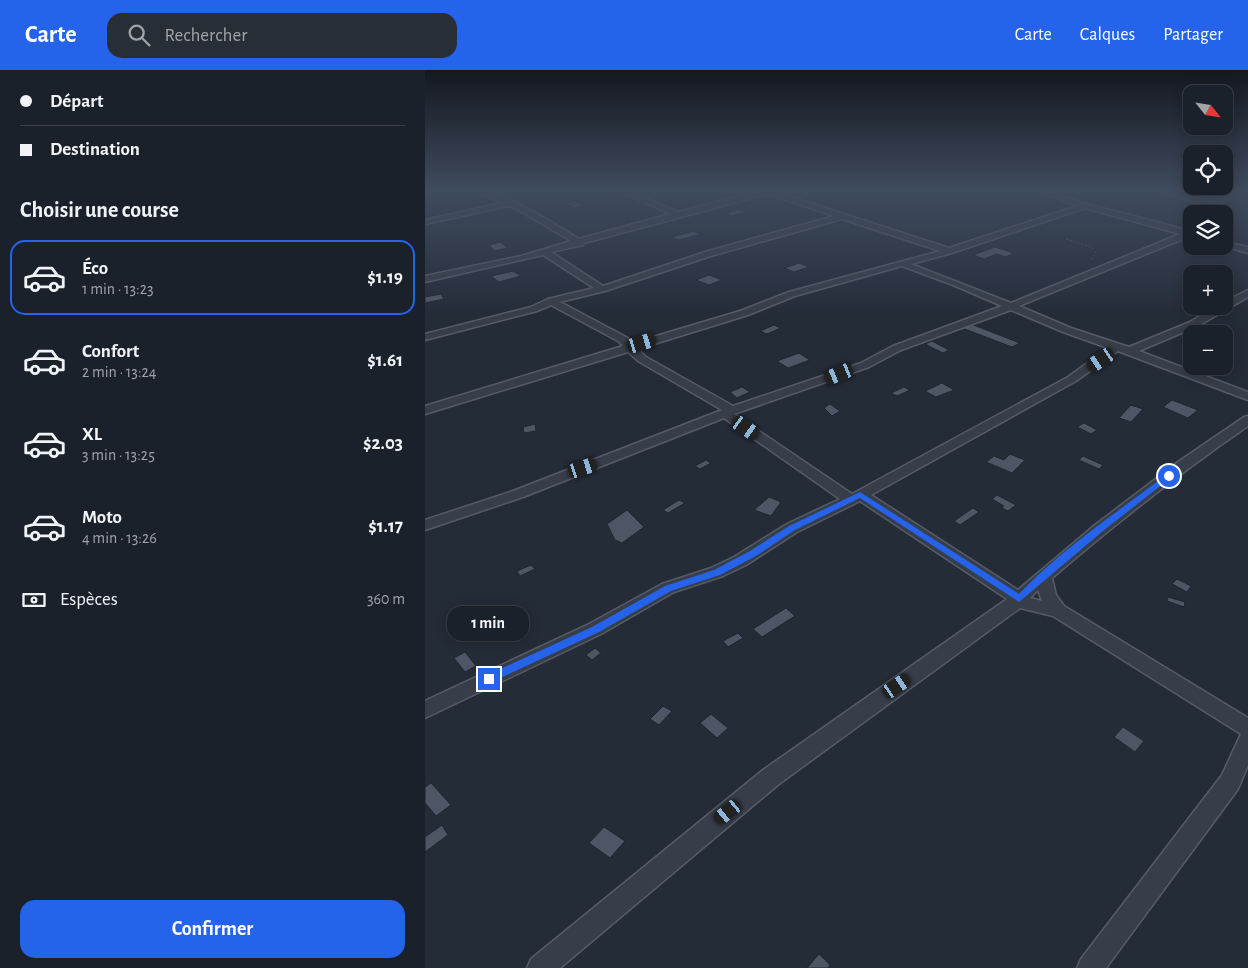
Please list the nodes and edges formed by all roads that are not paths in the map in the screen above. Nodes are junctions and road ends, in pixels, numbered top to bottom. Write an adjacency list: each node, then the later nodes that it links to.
1 (562, 232): 7 (street)
2 (619, 232): 7 (street)
3 (786, 232): 14 (street)
4 (891, 232): 10 (street)
5 (1006, 232): 10 (street)
6 (1183, 234): 18 (street)
7 (580, 243): 11 (street)
8 (1233, 246): 9 (street)
9 (1248, 250)
10 (949, 251): 12 (street)
11 (545, 252): 13 (street); 14 (street)
12 (903, 264): 18 (street); 21 (street)
13 (425, 279)
14 (602, 289): 16 (street)
15 (1248, 293): 17 (street)
16 (551, 301): 20 (street); 21 (street)
17 (1233, 301)
18 (1009, 307): 22 (street); 25 (street)
19 (1209, 315): 22 (street)
20 (425, 337)
21 (630, 347): 24 (street); 25 (street)
22 (1123, 349): 23 (street); 27 (street)
23 (1248, 396)
24 (425, 410)
25 (729, 411): 27 (street); 28 (street)
26 (1248, 420): 29 (street)
27 (855, 497): 30 (street); 32 (street)
28 (425, 525)
29 (1043, 576): 30 (street); 31 (street)
30 (1018, 600): 31 (street); 35 (street)
31 (1058, 611): 33 (street)
32 (425, 710)
33 (1248, 728)
34 (1248, 740): 36 (street)
35 (540, 968)
36 (1090, 968)

